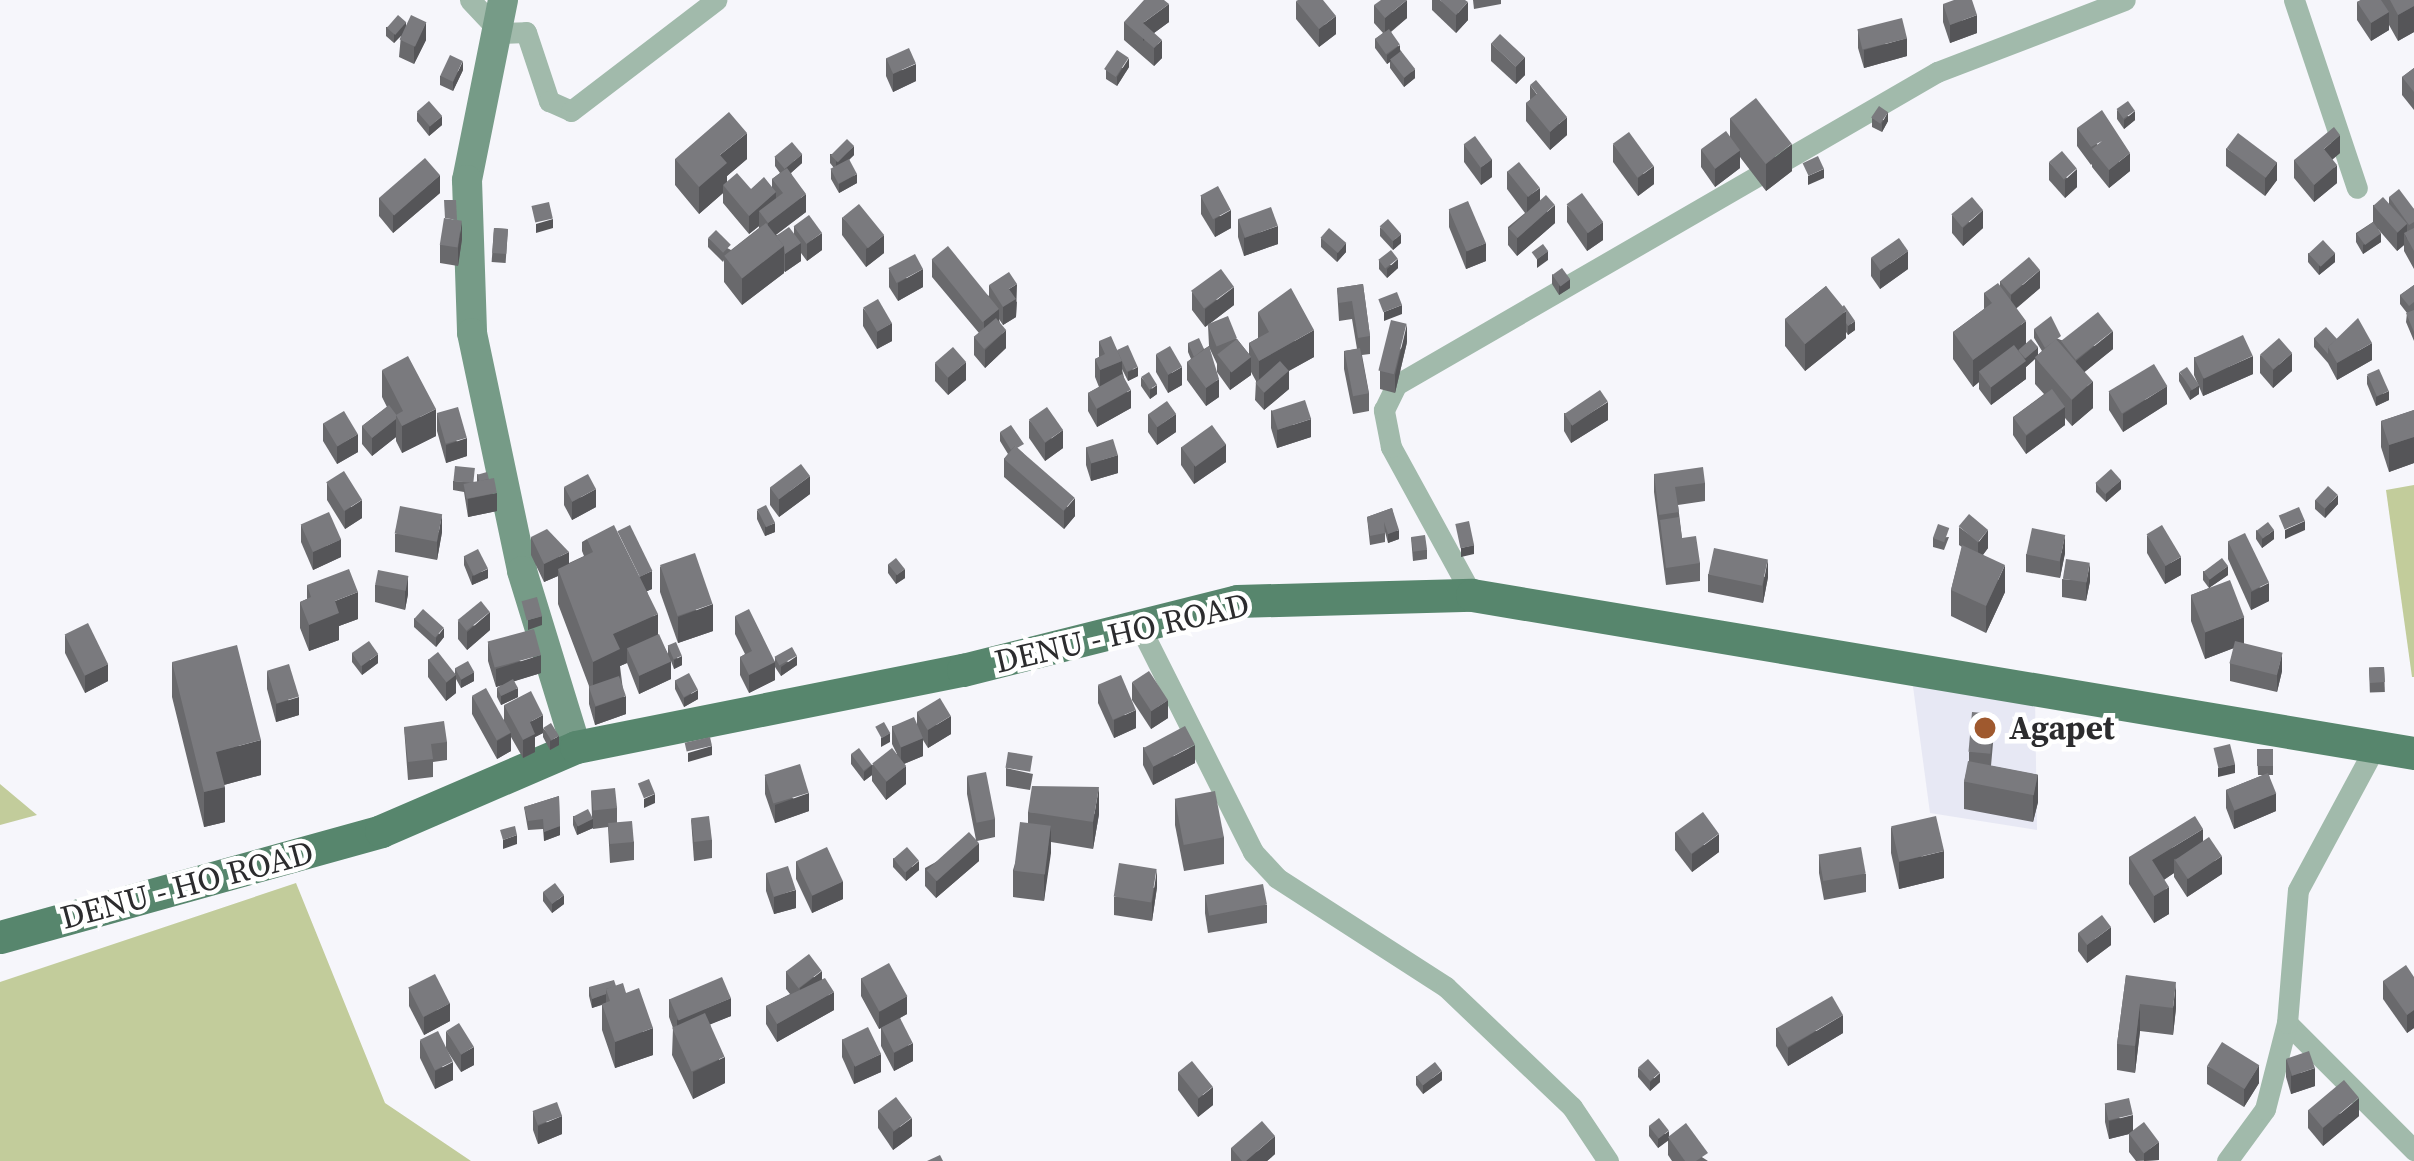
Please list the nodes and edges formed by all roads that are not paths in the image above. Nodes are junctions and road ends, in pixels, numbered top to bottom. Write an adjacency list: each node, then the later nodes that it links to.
1 (470, 0): 6 (street)
2 (503, 0): 6 (main road)
3 (716, 0): 6 (street)
4 (2126, 0): 8 (street)
5 (2294, 0): 7 (street)
6 (501, 33): 11 (main road)
7 (2356, 188)
8 (1472, 596): 9 (main road, DENU - HO ROAD); 10 (main road, DENU - HO ROAD)
9 (1138, 623): 11 (main road, DENU - HO ROAD); 16 (street)
10 (2377, 742): 12 (main road, DENU - HO ROAD); 14 (street)
11 (575, 747): 13 (main road, DENU - HO ROAD)
12 (2414, 753)
13 (0, 937)
14 (2287, 1023): 15 (street); 17 (street)
15 (2414, 1150)
16 (1608, 1161)
17 (2227, 1161)

